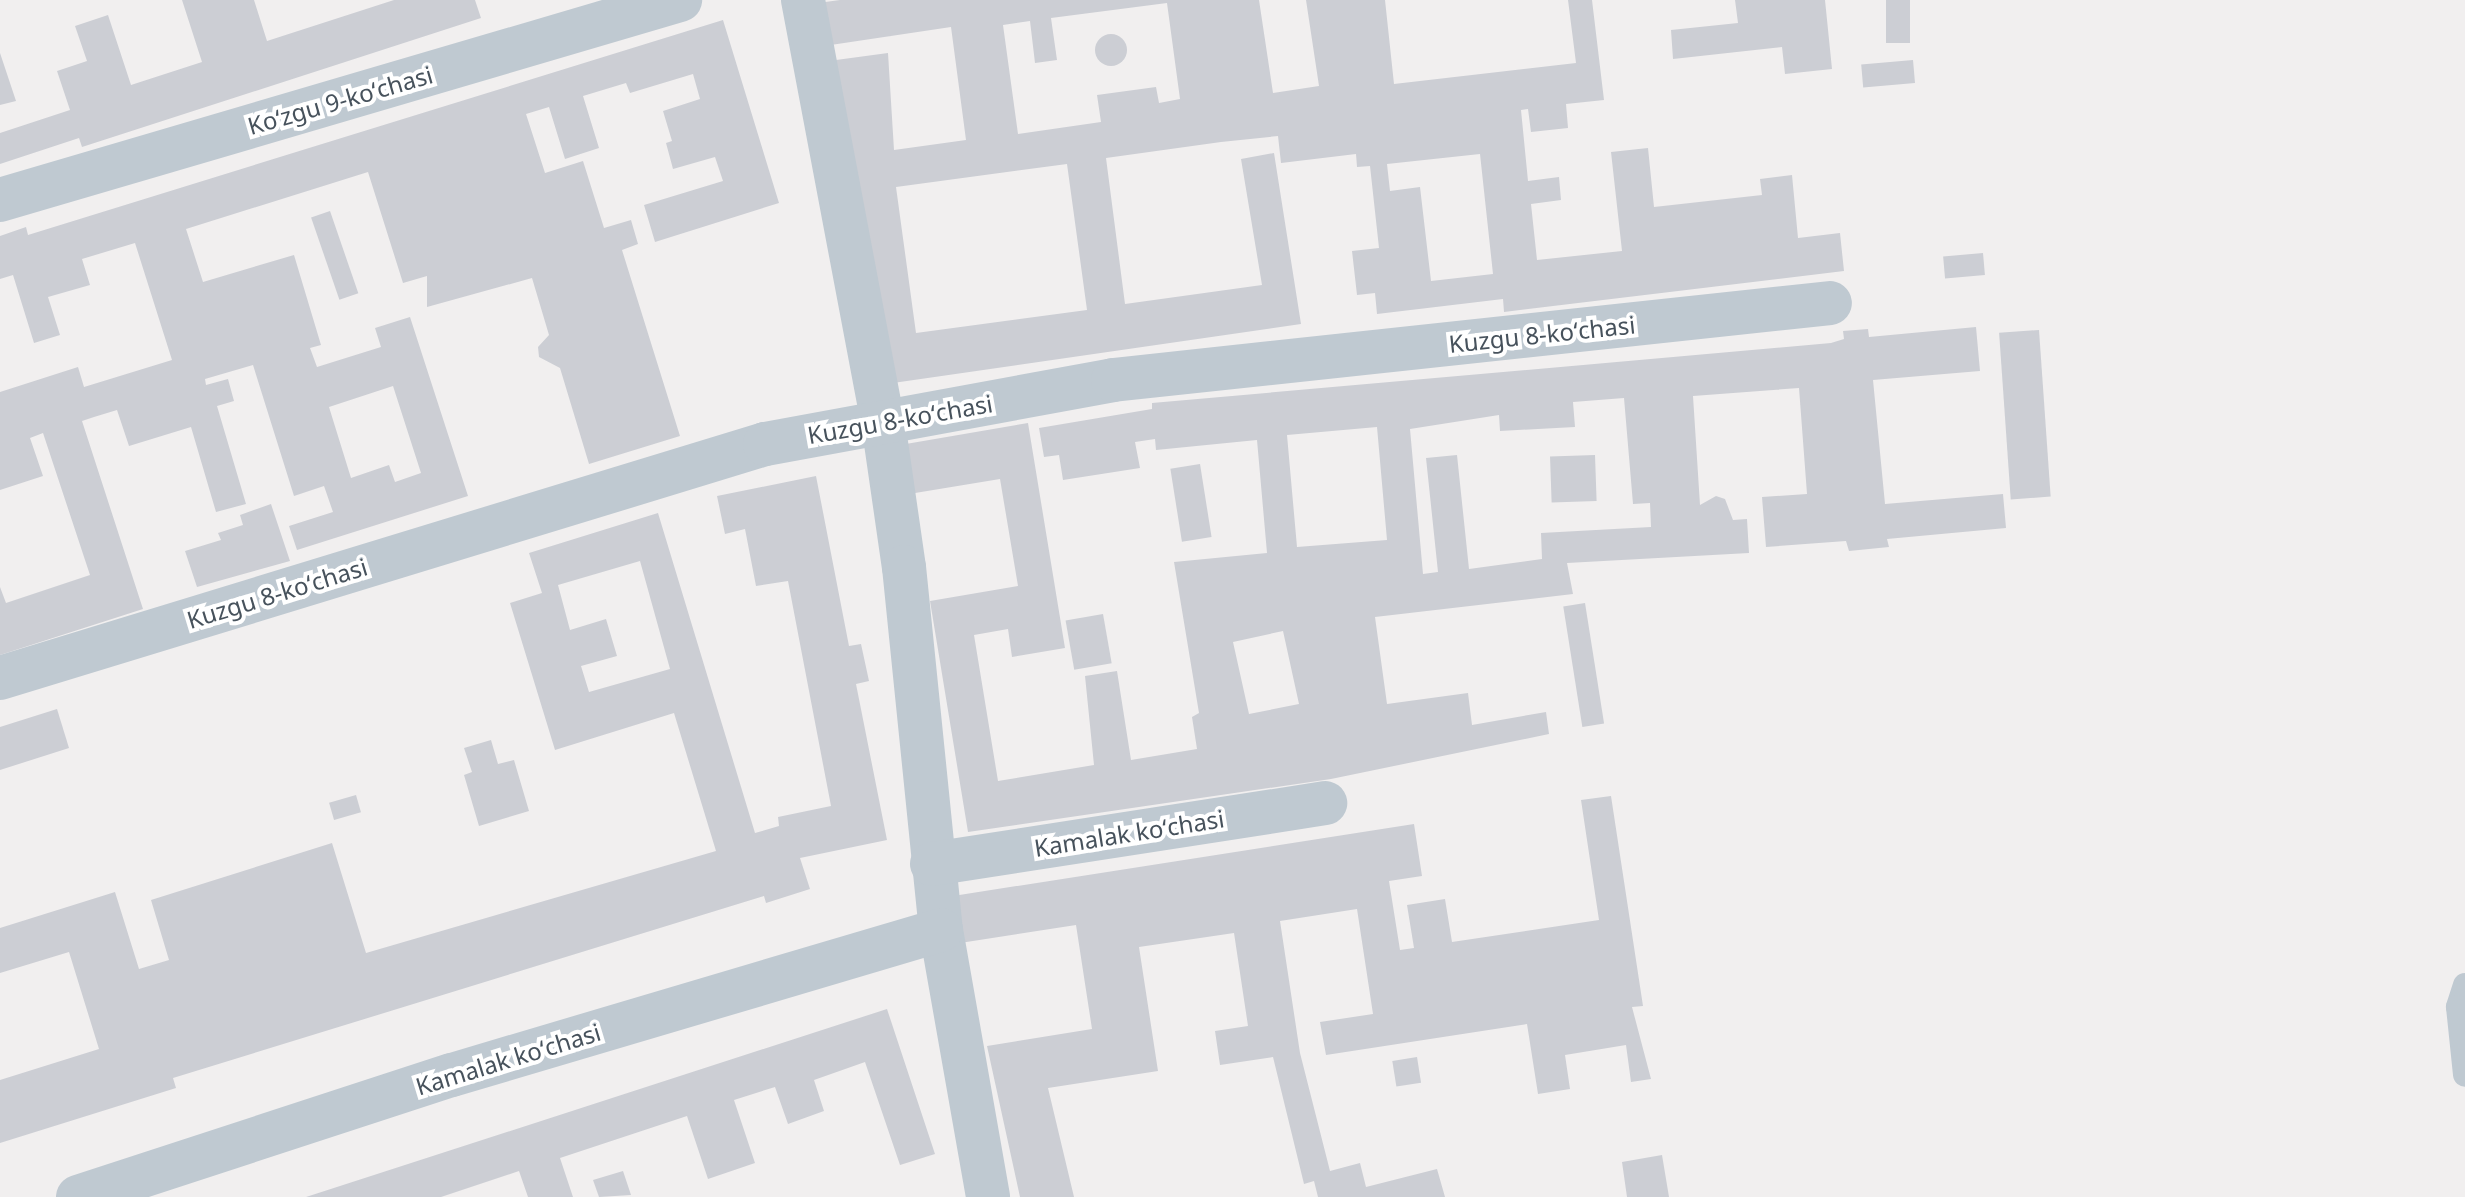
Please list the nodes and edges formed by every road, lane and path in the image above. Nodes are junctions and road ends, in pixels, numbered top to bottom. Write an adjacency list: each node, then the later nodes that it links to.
1 (680, 0): 3 (street, Koʻzgu 9-koʻchasi)
2 (803, 0): 5 (street)
3 (0, 200)
4 (1830, 303): 5 (street, Kuzgu 8-koʻchasi)
5 (883, 422): 6 (street, Kuzgu 8-koʻchasi); 8 (street)
6 (0, 678)
7 (1325, 803): 8 (street, Kamalak koʻchasi)
8 (932, 864): 9 (street)
9 (941, 930): 12 (street, Kamalak koʻchasi); 13 (street)
10 (2465, 985): 11 (lane)
11 (2465, 1075)
12 (78, 1197)
13 (988, 1197)

